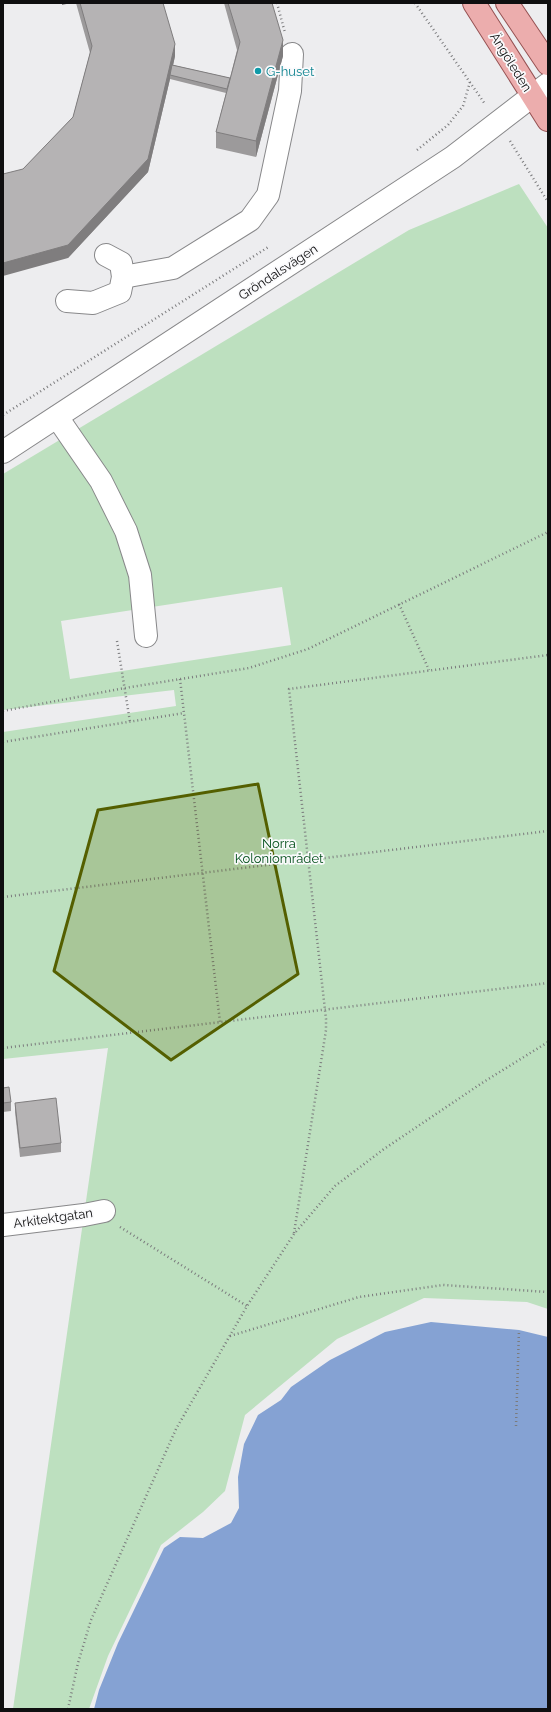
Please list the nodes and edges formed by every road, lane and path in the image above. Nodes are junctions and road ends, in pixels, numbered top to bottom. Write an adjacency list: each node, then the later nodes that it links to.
1 (277, 3): 4 (path)
2 (474, 3): 7 (main road, Ängöleden)
3 (507, 3): 5 (main road)
4 (292, 54): 12 (street)
5 (548, 64)
6 (470, 82): 9 (path)
7 (540, 90): 8 (main road, Ängöleden); 15 (street, Gröndalsvägen)
8 (548, 120)
9 (411, 155)
10 (271, 246): 14 (path)
11 (106, 255): 12 (street)
12 (124, 277): 13 (street)
13 (67, 301)
14 (3, 415)
15 (57, 417): 16 (street, Gröndalsvägen); 19 (street)
16 (3, 452)
17 (548, 532): 18 (path)
18 (399, 604): 22 (path); 23 (path)
19 (146, 636)
20 (117, 641): 24 (path)
21 (548, 655): 22 (path)
22 (429, 670): 30 (path)
23 (180, 678): 24 (path); 26 (path)
24 (125, 688): 25 (path); 27 (path)
25 (3, 711)
26 (184, 713): 27 (path); 31 (path)
27 (130, 722): 28 (path)
28 (3, 742)
29 (548, 831): 30 (path)
30 (308, 860): 31 (path); 34 (path)
31 (204, 873): 32 (path); 35 (path)
32 (3, 897)
33 (548, 983): 34 (path)
34 (325, 1010): 35 (path); 40 (path)
35 (220, 1022): 37 (path)
36 (548, 1042): 40 (path)
37 (3, 1048)
38 (104, 1211): 39 (street, Arkitektgatan); 42 (path)
39 (3, 1226)
40 (294, 1234): 42 (path)
41 (548, 1292): 44 (path)
42 (247, 1306): 44 (path)
43 (520, 1330): 45 (path)
44 (230, 1336): 46 (path)
45 (516, 1426)
46 (68, 1709)

